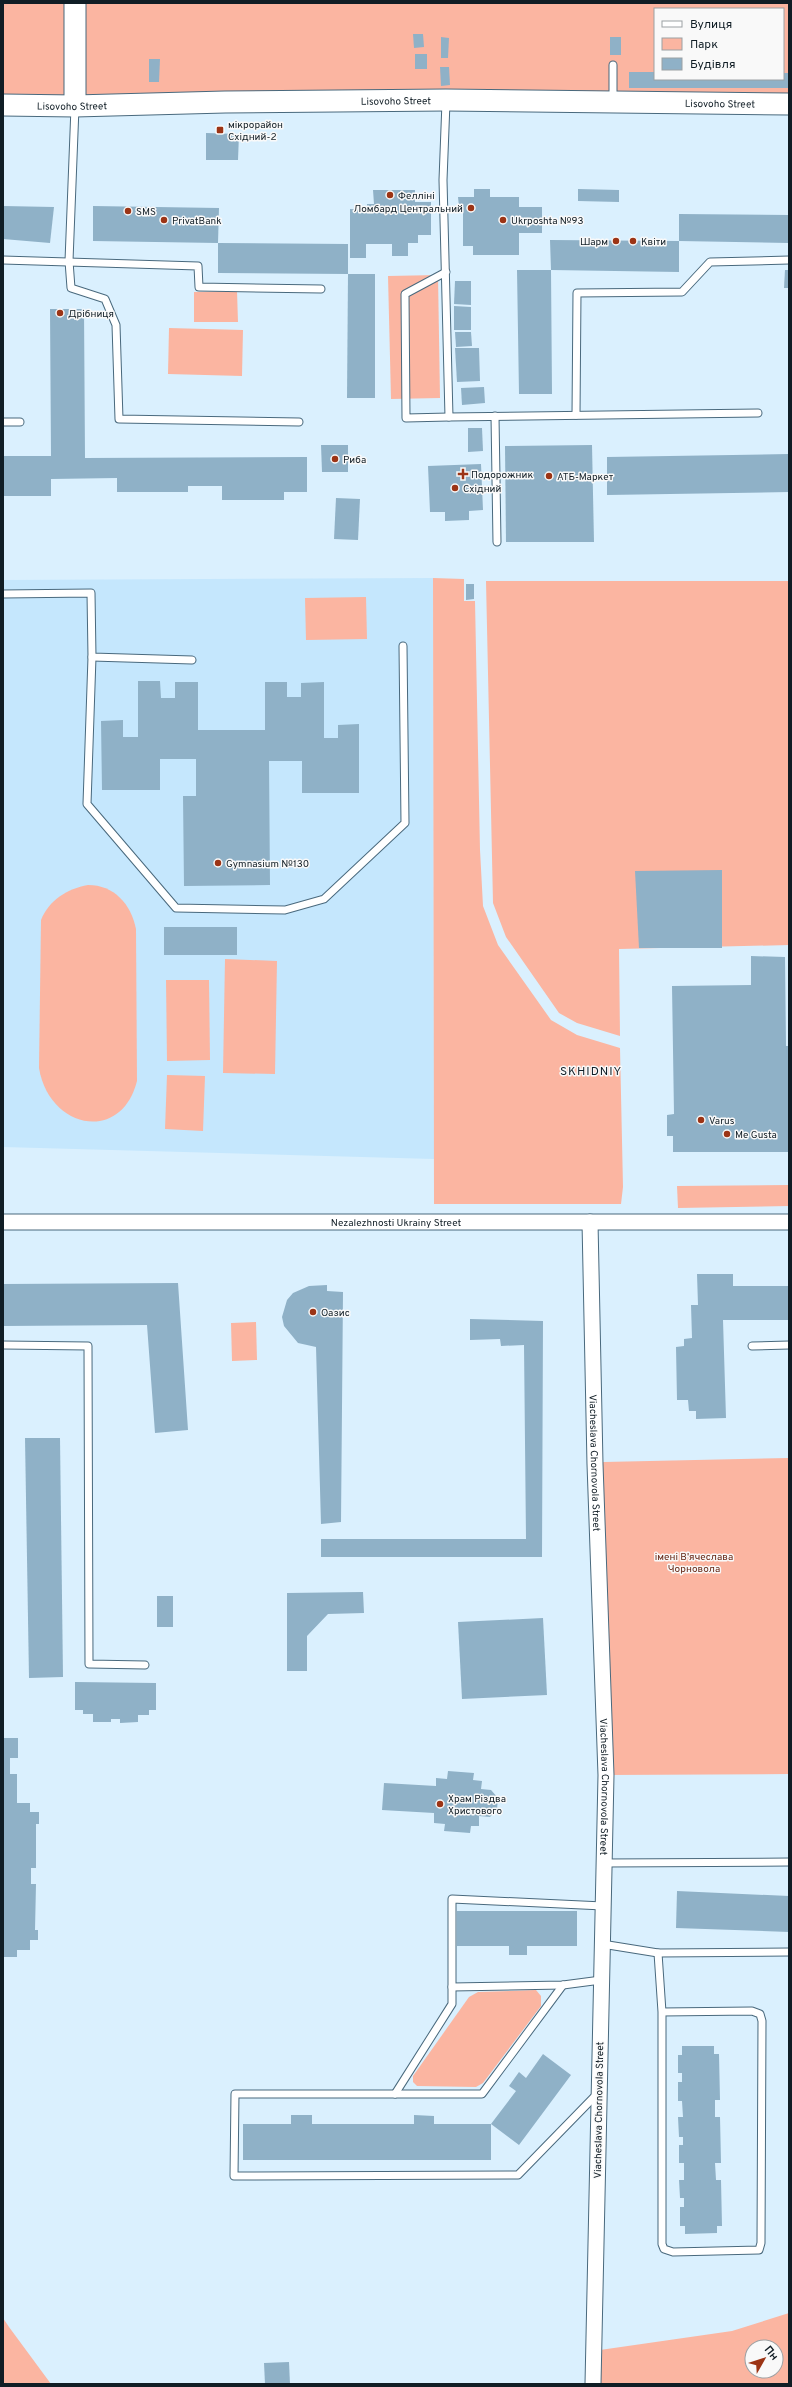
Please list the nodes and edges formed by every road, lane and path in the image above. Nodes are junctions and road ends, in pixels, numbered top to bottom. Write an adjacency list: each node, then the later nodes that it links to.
1 (75, 3): 7 (street)
2 (613, 66): 4 (lane)
3 (446, 100): 4 (street, Lisovoho Street); 7 (street, Lisovoho Street); 11 (lane)
4 (613, 103): 5 (street, Lisovoho Street)
5 (789, 104)
6 (3, 105): 7 (street, Lisovoho Street)
7 (75, 106): 10 (lane)
8 (3, 260): 10 (lane)
9 (789, 260): 14 (lane)
10 (69, 261): 12 (lane); 19 (lane)
11 (446, 272): 16 (lane); 16 (lane)
12 (321, 289)
13 (758, 413): 14 (lane)
14 (576, 415): 15 (lane)
15 (495, 416): 16 (lane); 20 (lane)
16 (449, 417)
17 (3, 422): 18 (lane)
18 (20, 422)
19 (299, 422)
20 (498, 542)
21 (3, 594): 23 (lane)
22 (403, 646): 23 (lane)
23 (92, 656): 24 (lane)
24 (192, 660)
25 (3, 1222): 26 (street, Nezalezhnosti Ukrainy Street)
26 (590, 1222): 27 (street, Nezalezhnosti Ukrainy Street); 33 (street, Viacheslava Chornovola Street)
27 (789, 1222)
28 (3, 1345): 31 (lane)
29 (789, 1345): 30 (lane)
30 (752, 1346)
31 (145, 1664)
32 (789, 1862): 33 (lane)
33 (604, 1863): 34 (street, Viacheslava Chornovola Street)
34 (603, 1906): 35 (street, Viacheslava Chornovola Street); 40 (lane)
35 (602, 1944): 37 (lane); 38 (street, Viacheslava Chornovola Street)
36 (789, 1952): 37 (lane)
37 (658, 1953): 41 (lane)
38 (601, 1980): 39 (lane); 42 (street, Viacheslava Chornovola Street)
39 (563, 1986): 40 (lane); 43 (lane)
40 (452, 1987): 43 (lane)
41 (662, 2012): 41 (lane)
42 (599, 2092): 43 (lane); 44 (street, Viacheslava Chornovola Street)
43 (395, 2094)
44 (593, 2384)

